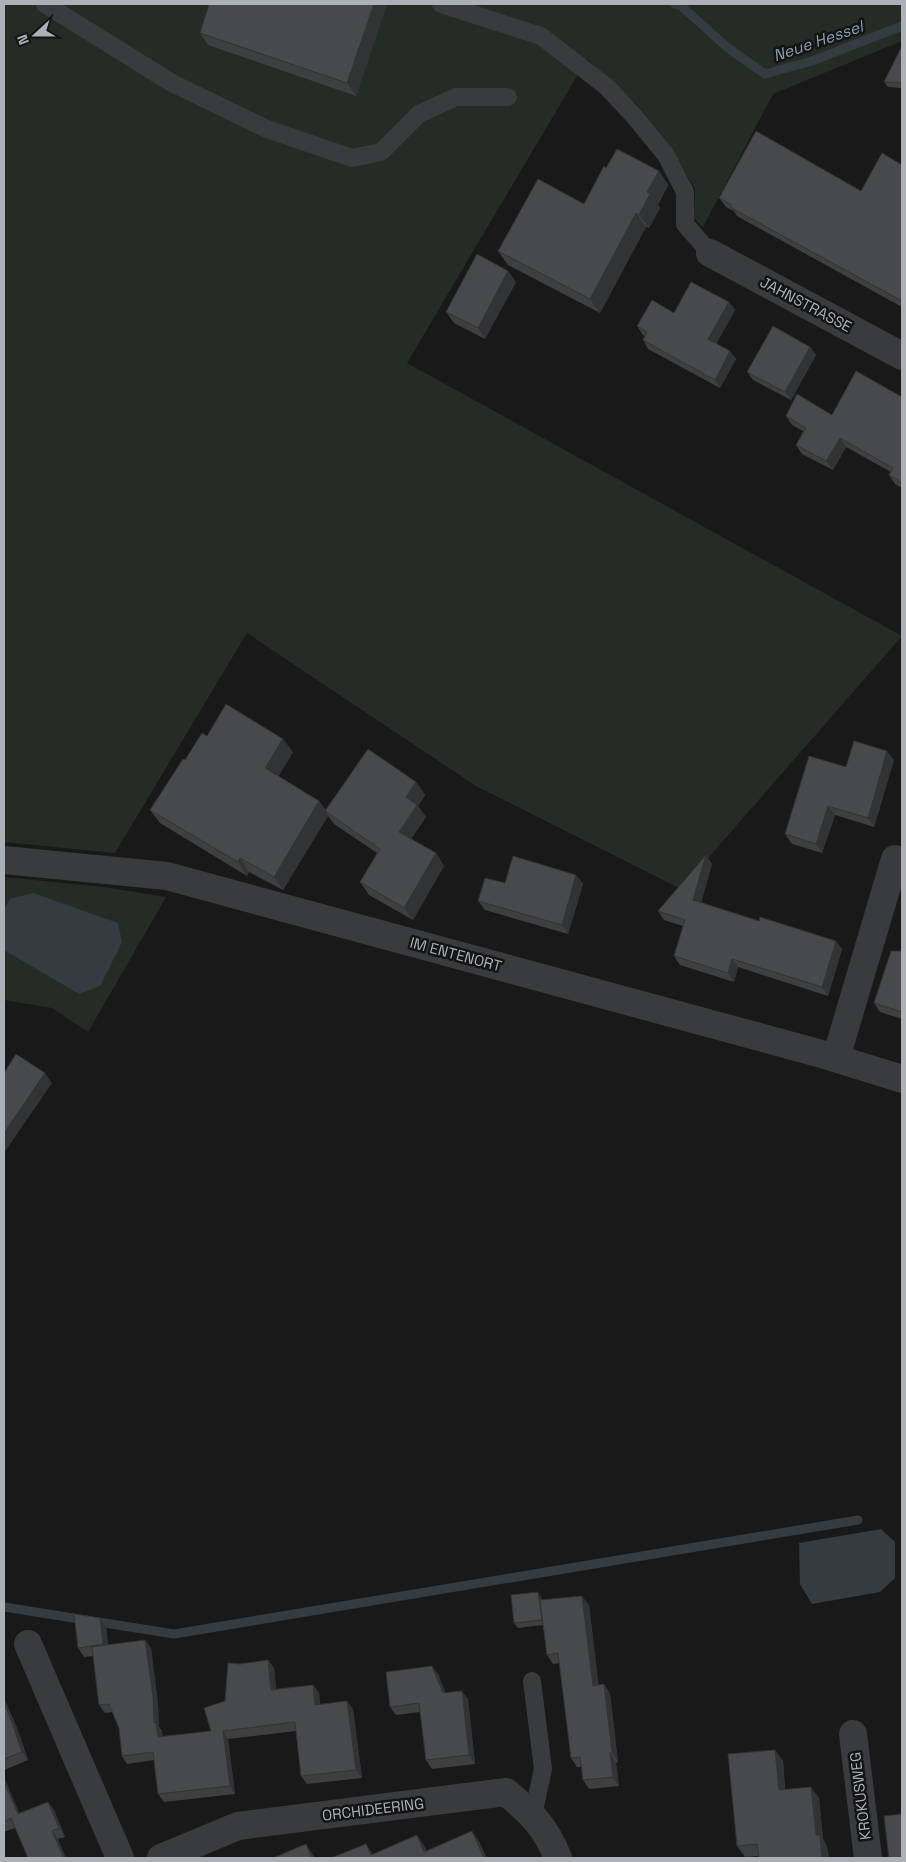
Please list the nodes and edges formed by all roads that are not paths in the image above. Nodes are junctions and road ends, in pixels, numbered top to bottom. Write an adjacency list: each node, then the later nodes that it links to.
1 (45, 4): 3 (lane)
2 (441, 4): 4 (lane)
3 (508, 97)
4 (710, 253): 5 (street, JAHNSTRASSE)
5 (902, 356)
6 (895, 859): 8 (street)
7 (4, 860): 8 (street, IM ENTENORT)
8 (836, 1058): 9 (street, IM ENTENORT)
9 (902, 1080)
10 (28, 1644): 14 (street)
11 (532, 1681): 13 (lane)
12 (853, 1734): 17 (street, KROKUSWEG)
13 (533, 1815): 15 (street, ORCHIDEERING); 16 (street, ORCHIDEERING)
14 (120, 1858)
15 (161, 1858)
16 (558, 1858)
17 (868, 1858)

